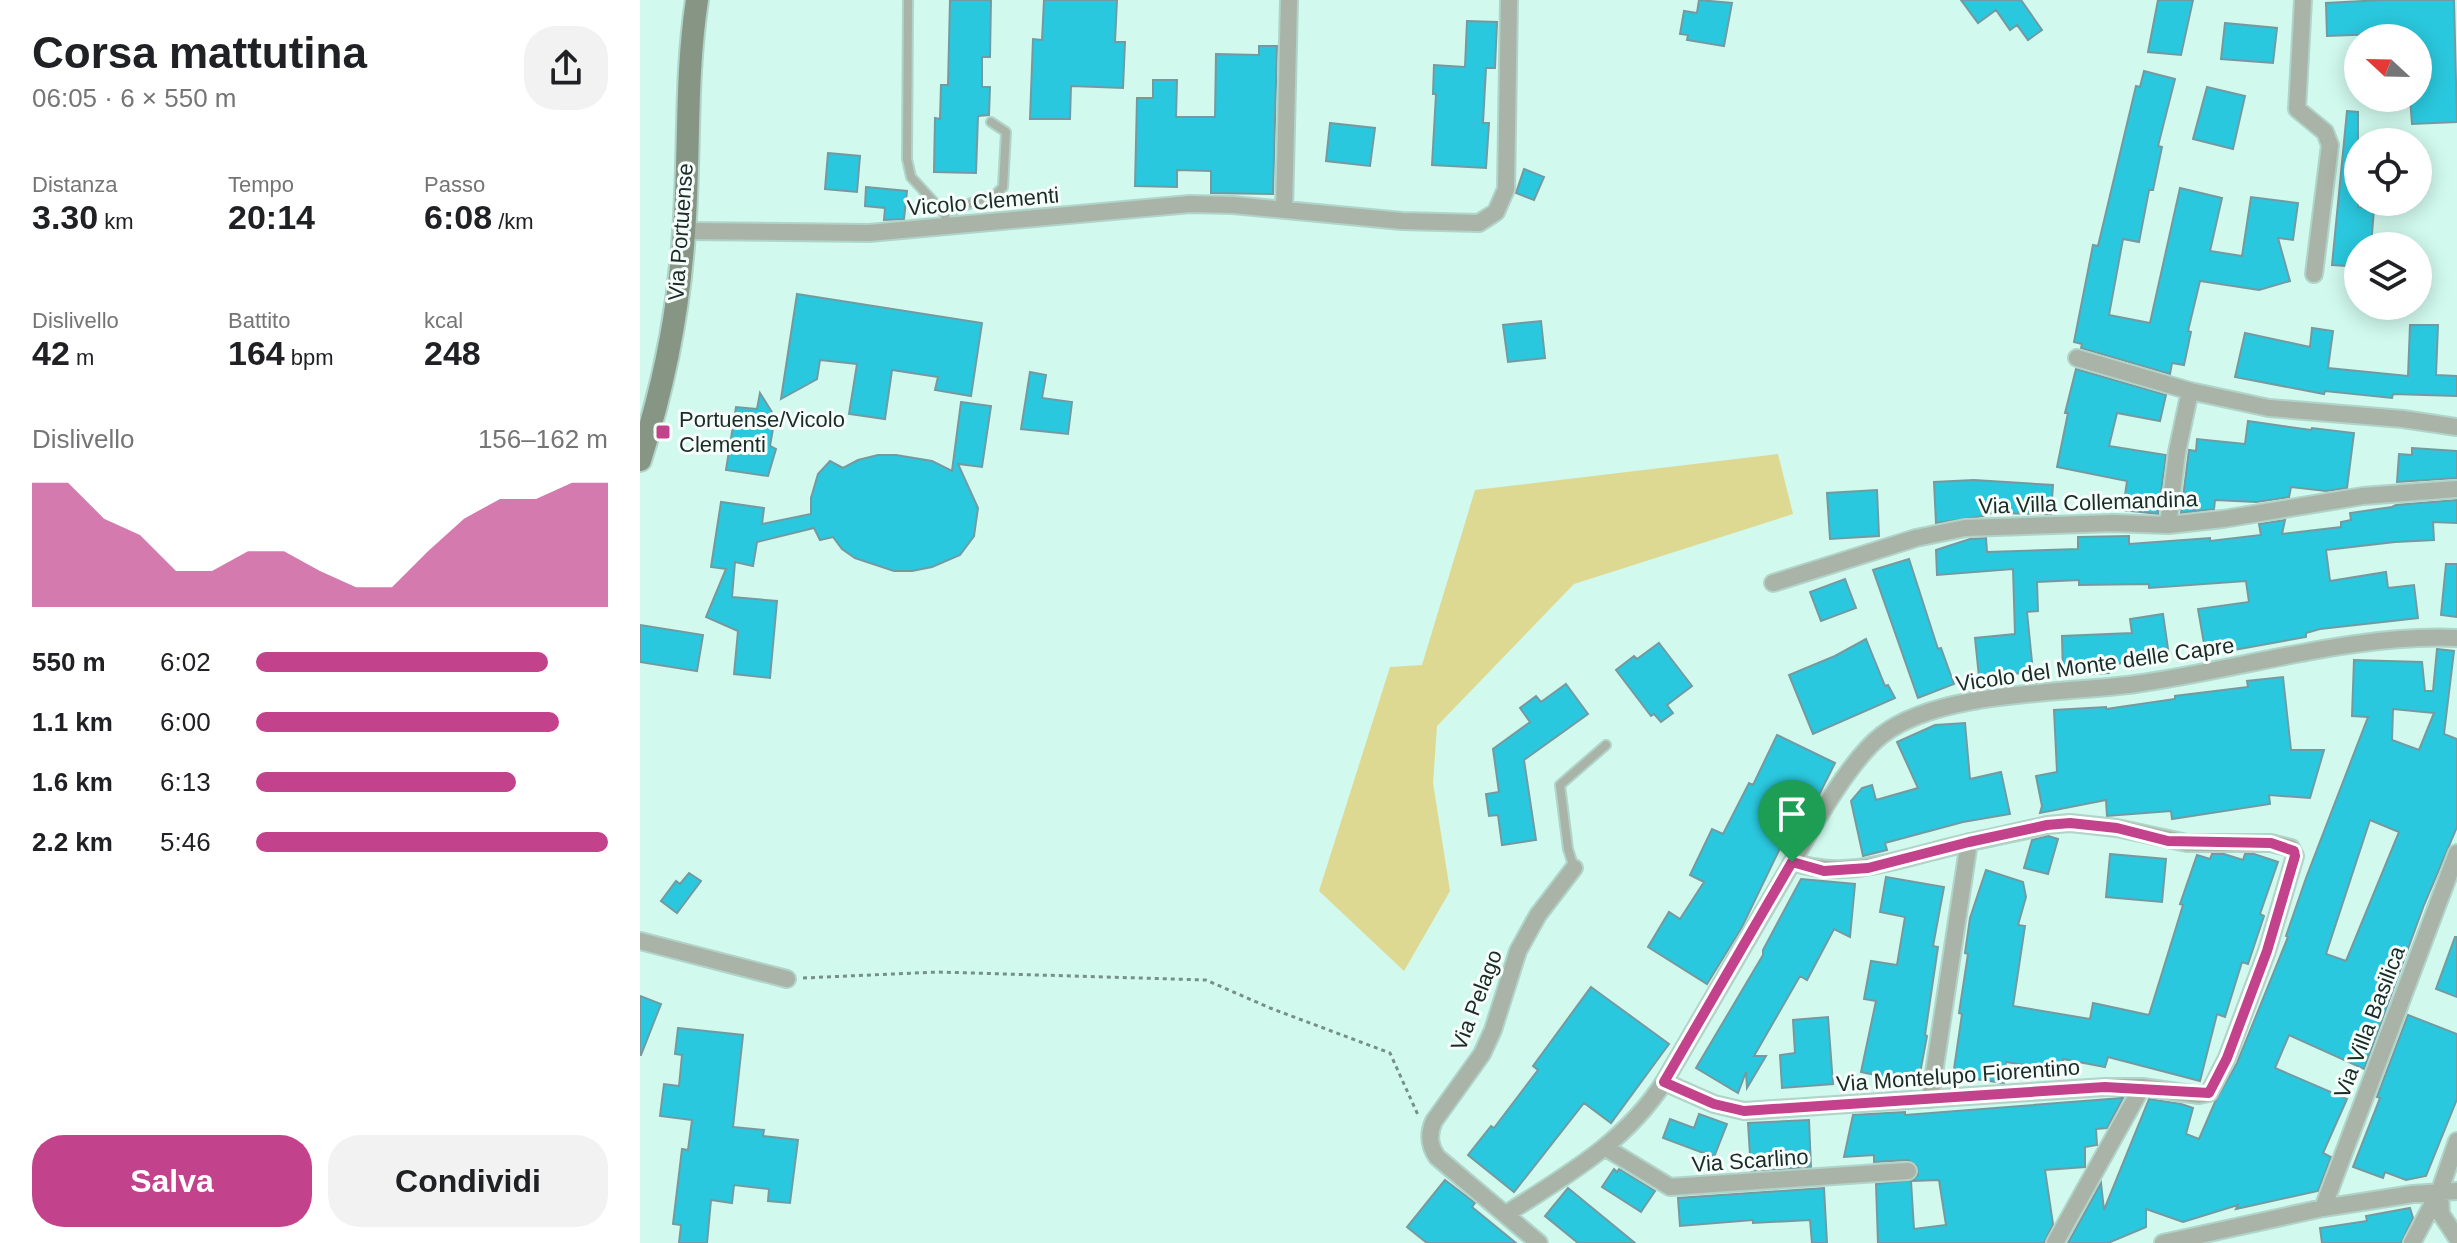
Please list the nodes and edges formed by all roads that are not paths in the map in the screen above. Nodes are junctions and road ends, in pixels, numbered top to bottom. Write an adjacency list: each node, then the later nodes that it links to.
1 (697, 0): 9 (main road, Via Portuense)
2 (908, 0): 8 (lane)
3 (1289, 0): 7 (street)
4 (1509, 0): 7 (street, Vicolo Clementi)
5 (2303, 0): 10 (street)
6 (991, 122): 8 (lane)
7 (1284, 210): 8 (street, Vicolo Clementi)
8 (946, 219): 9 (street, Vicolo Clementi)
9 (684, 231): 14 (main road, Via Portuense)
10 (2314, 274)
11 (2077, 358): 12 (street)
12 (2190, 391): 13 (street); 16 (street)
13 (2457, 427)
14 (640, 460)
15 (2457, 489): 16 (street, Via Villa Collemandina)
16 (2168, 525): 17 (street, Via Villa Collemandina)
17 (1773, 583)
18 (2457, 638): 22 (street, Vicolo del Monte delle Capre)
19 (1606, 745): 23 (lane)
20 (1969, 842): 22 (street, Via Montelupo Fiorentino); 27 (street, Via Montelupo Fiorentino); 28 (street)
21 (2457, 853): 33 (street, Via Villa Basilica)
22 (1792, 862): 26 (street, Vicolo del Monte delle Capre)
23 (1574, 868): 34 (street, Via Pelago)
24 (640, 941): 25 (street)
25 (787, 979)
26 (1664, 1082): 28 (street, Via Montelupo Fiorentino); 30 (street, Vicolo del Monte delle Capre)
27 (2142, 1087): 28 (street, Via Montelupo Fiorentino); 37 (street)
28 (1930, 1099)
29 (2457, 1141): 32 (street)
30 (1606, 1148): 31 (street, Via Scarlino); 34 (street, Vicolo del Monte delle Capre)
31 (1908, 1171)
32 (2448, 1191): 33 (street); 35 (street); 39 (street)
33 (2323, 1208): 38 (street)
34 (1506, 1214): 36 (street)
35 (2457, 1238)
36 (1539, 1243)
37 (2055, 1243)
38 (2163, 1243)
39 (2412, 1243)

